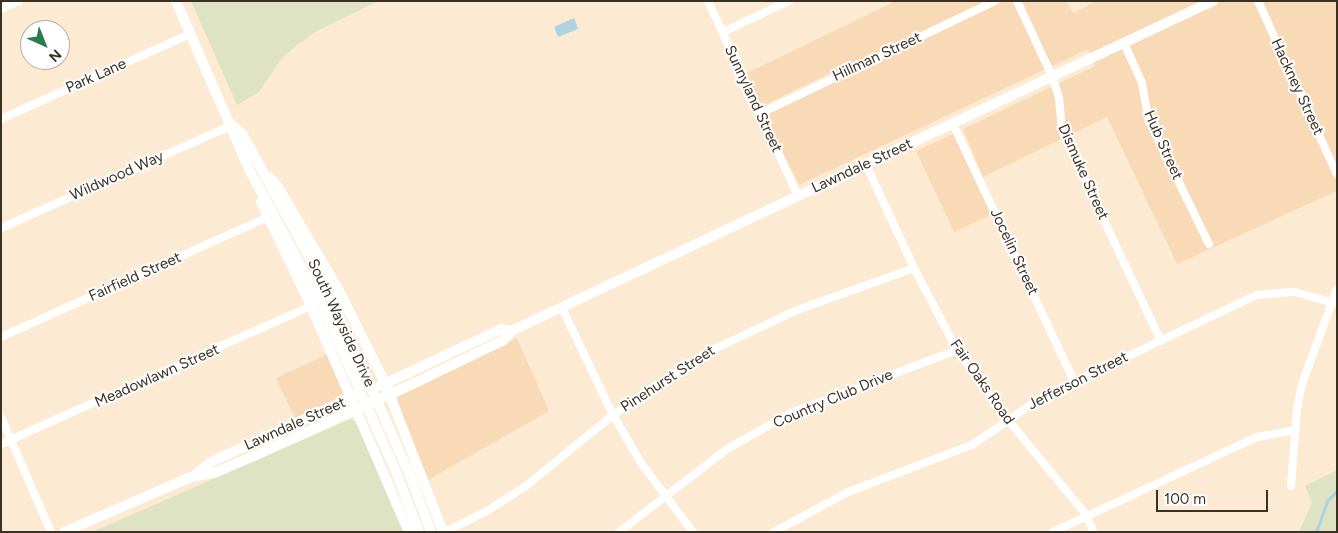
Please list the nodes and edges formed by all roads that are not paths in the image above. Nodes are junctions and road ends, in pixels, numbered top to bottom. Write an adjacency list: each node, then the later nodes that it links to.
1 (20, 1): 9 (street)
2 (176, 1): 11 (main road, South Wayside Drive)
3 (708, 1): 10 (street, Sunnyland Street)
4 (789, 1): 10 (street)
5 (995, 1): 14 (street, Hillman Street)
6 (1017, 1): 13 (street, Dismuke Street)
7 (1214, 1): 12 (main road, Lawndale Street)
8 (1258, 1): 20 (street, Hackney Street)
9 (1, 9)
10 (722, 32): 14 (street, Sunnyland Street)
11 (190, 34): 15 (street, Park Lane); 17 (main road, South Wayside Drive)
12 (1124, 43): 13 (main road, Lawndale Street); 24 (street, Hub Street)
13 (1052, 76): 16 (main road, Lawndale Street); 33 (street, Dismuke Street)
14 (759, 114): 21 (street, Sunnyland Street)
15 (1, 119)
16 (953, 124): 18 (main road, Lawndale Street); 36 (street, Jocelin Street)
17 (232, 125): 19 (main road, South Wayside Drive); 23 (street, Wildwood Way)
18 (866, 165): 21 (main road, Lawndale Street); 25 (street, Fair Oaks Road)
19 (253, 166): 22 (main road); 37 (main road); 55 (main road, South Wayside Drive); 56 (main road, South Wayside Drive)
20 (1337, 174)
21 (798, 196): 29 (main road, Lawndale Street)
22 (268, 217): 28 (main road); 31 (street, Fairfield Street)
23 (1, 228)
24 (1209, 244)
25 (914, 268): 34 (street, Fair Oaks Road); 40 (street, Pinehurst Street)
26 (1337, 289): 27 (street)
27 (1334, 304): 33 (street, Jefferson Street); 43 (street)
28 (311, 306): 38 (main road); 44 (street, Meadowlawn Street)
29 (562, 308): 30 (main road, Lawndale Street); 40 (street)
30 (510, 331): 32 (main road, Lawndale Street); 35 (main road, Lawndale Street)
31 (1, 337)
32 (478, 340): 35 (main road); 37 (main road, Lawndale Street)
33 (1161, 341): 36 (street, Jefferson Street)
34 (957, 350): 42 (street, Fair Oaks Road); 50 (street, Country Club Drive)
35 (483, 351): 37 (main road, Lawndale Street)
36 (1074, 381): 42 (street, Jefferson Street)
37 (384, 390): 38 (main road, Lawndale Street); 39 (main road, Lawndale Street); 57 (main road)
38 (353, 397): 39 (main road); 46 (main road, Lawndale Street)
39 (358, 408): 47 (main road, Lawndale Street); 54 (main road)
40 (613, 414): 50 (street); 57 (street, Pinehurst Street)
41 (1, 417): 44 (street)
42 (1008, 420): 51 (street, Fair Oaks Road); 60 (street, Jefferson Street)
43 (1295, 430): 49 (street); 51 (street)
44 (12, 440): 45 (street, Meadowlawn Street); 52 (street)
45 (1, 444)
46 (247, 446): 47 (main road); 48 (main road, Lawndale Street)
47 (252, 457): 48 (main road, Lawndale Street)
48 (191, 478): 53 (main road, Lawndale Street)
49 (1291, 486)
50 (663, 496): 58 (street, Country Club Drive); 59 (street)
51 (1087, 516): 61 (street); 62 (street, Fair Oaks Road)
52 (51, 532)
53 (64, 532)
54 (409, 532)
55 (418, 532)
56 (431, 532)
57 (444, 532)
58 (619, 532)
59 (693, 532)
60 (774, 532)
61 (1053, 532)
62 (1093, 532)

